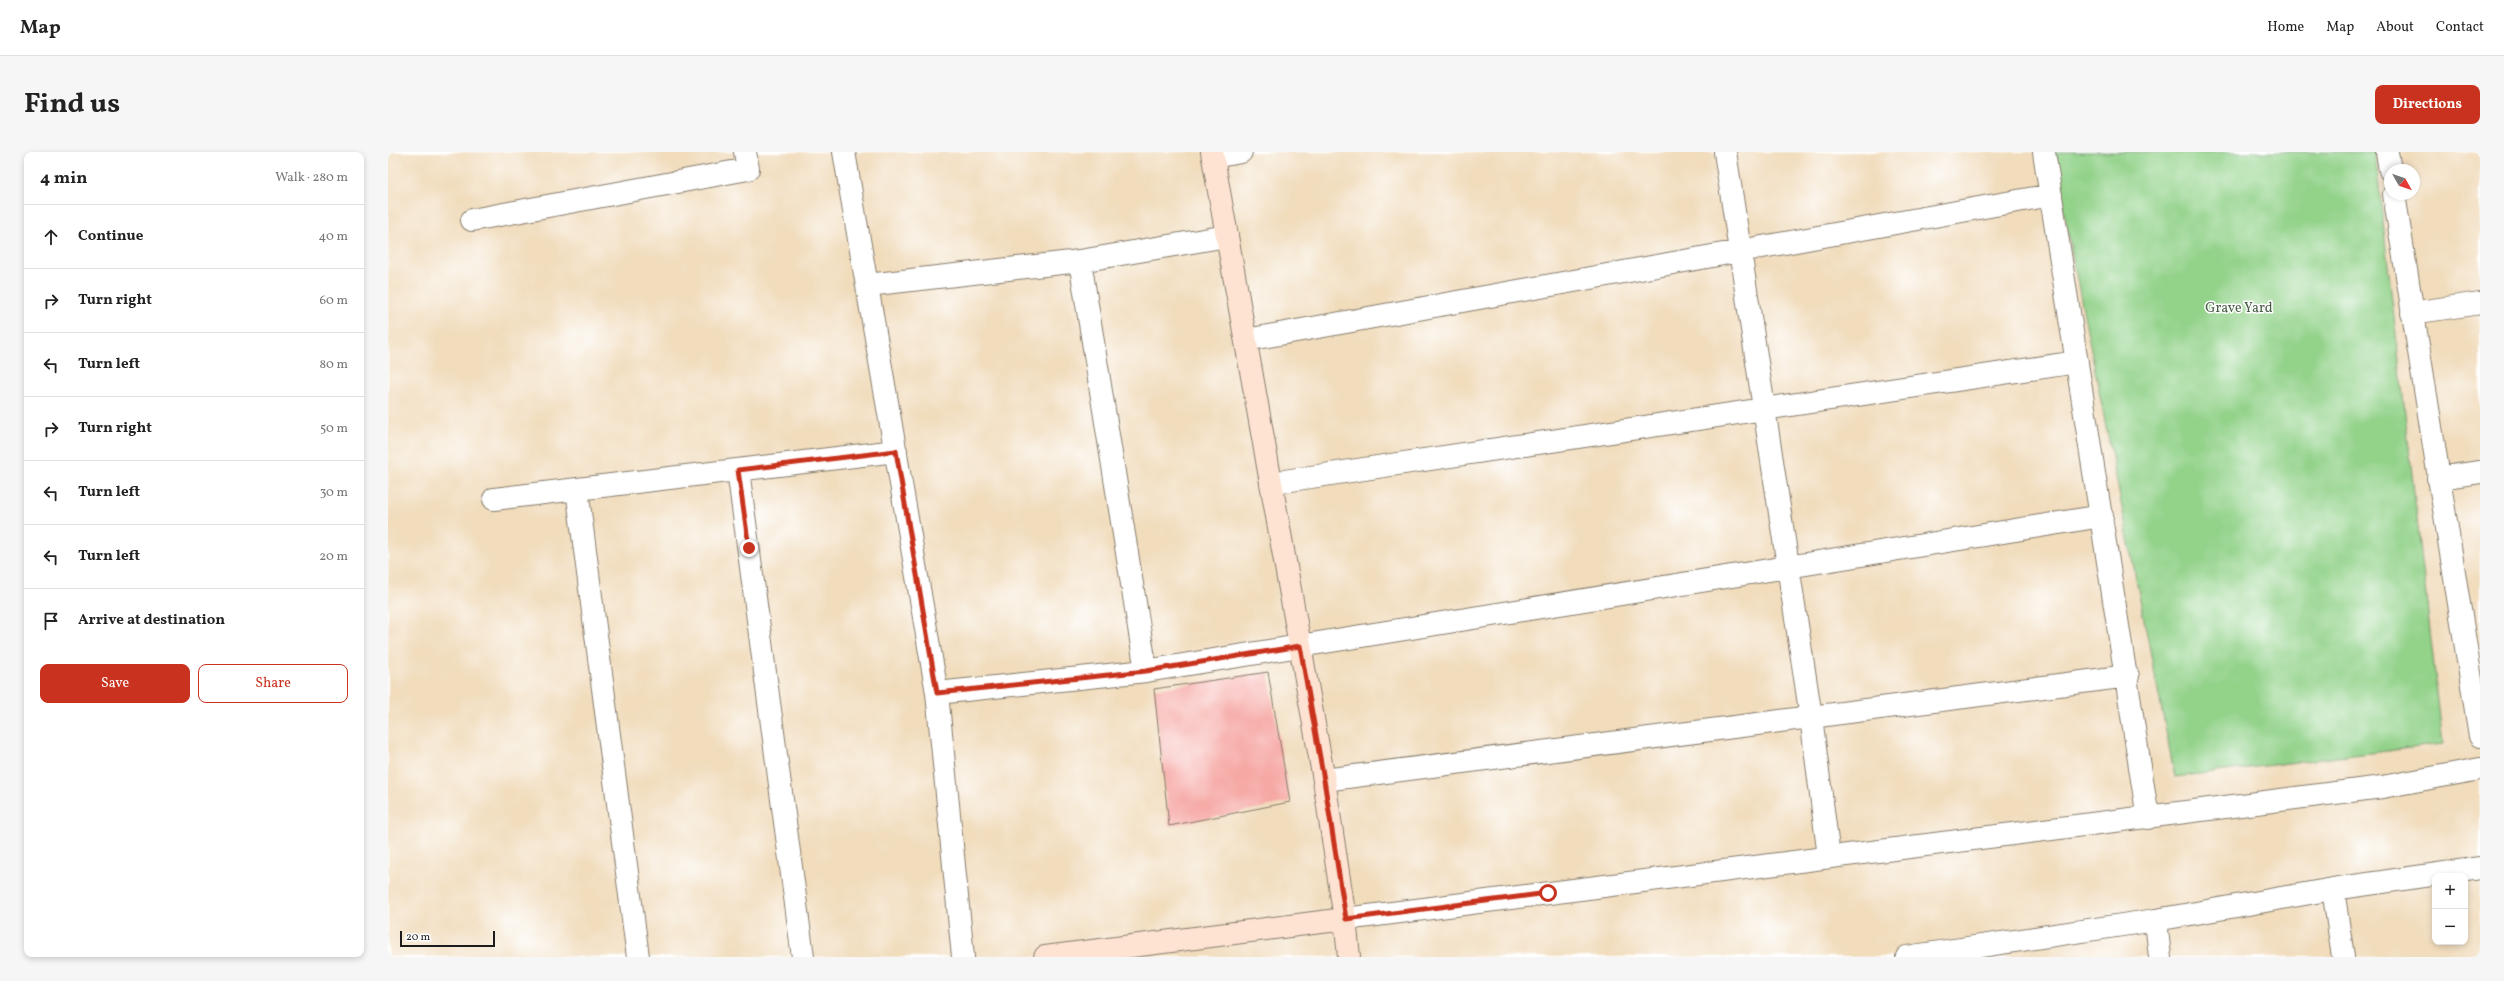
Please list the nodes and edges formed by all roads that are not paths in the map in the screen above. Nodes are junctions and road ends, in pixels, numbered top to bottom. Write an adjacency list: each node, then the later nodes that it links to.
1 (745, 152): 11 (street)
2 (844, 152): 15 (street)
3 (1241, 152): 7 (street)
4 (1726, 152): 13 (street)
5 (2044, 152): 9 (street)
6 (2387, 152): 8 (street)
7 (1212, 154): 12 (street)
8 (2389, 164)
9 (2051, 195): 13 (street); 19 (street)
10 (2395, 200): 17 (street)
11 (472, 220)
12 (1227, 236): 14 (street); 18 (street)
13 (1741, 250): 18 (street); 20 (street)
14 (1080, 261): 15 (street); 32 (street)
15 (867, 285): 21 (street)
16 (2480, 303): 17 (street)
17 (2412, 313): 24 (street)
18 (1246, 340): 25 (street)
19 (2077, 362): 20 (street); 28 (street)
20 (1764, 409): 25 (street); 29 (street)
21 (896, 451): 22 (street); 34 (street)
22 (738, 470): 26 (street); 46 (street)
23 (2480, 472): 24 (street)
24 (2438, 478): 30 (street)
25 (1271, 483): 31 (street)
26 (577, 489): 27 (street); 45 (street)
27 (494, 499)
28 (2102, 516): 29 (street); 33 (street)
29 (1788, 567): 31 (street); 35 (street)
30 (2471, 635): 36 (street)
31 (1300, 646): 32 (street); 38 (street)
32 (1146, 671): 34 (street)
33 (2128, 676): 35 (street); 39 (street)
34 (937, 693): 47 (street)
35 (1811, 717): 38 (street); 40 (street)
36 (2480, 736)
37 (2480, 769): 39 (street)
38 (1324, 780): 43 (street)
39 (2148, 818): 40 (street)
40 (1829, 857): 43 (street)
41 (2480, 868): 42 (street)
42 (2333, 889): 44 (street); 52 (street)
43 (1346, 919): 48 (street); 49 (street)
44 (2156, 920): 50 (street); 51 (street)
45 (638, 957)
46 (803, 957)
47 (963, 957)
48 (1045, 957)
49 (1349, 957)
50 (1907, 957)
51 (2160, 957)
52 (2343, 957)

